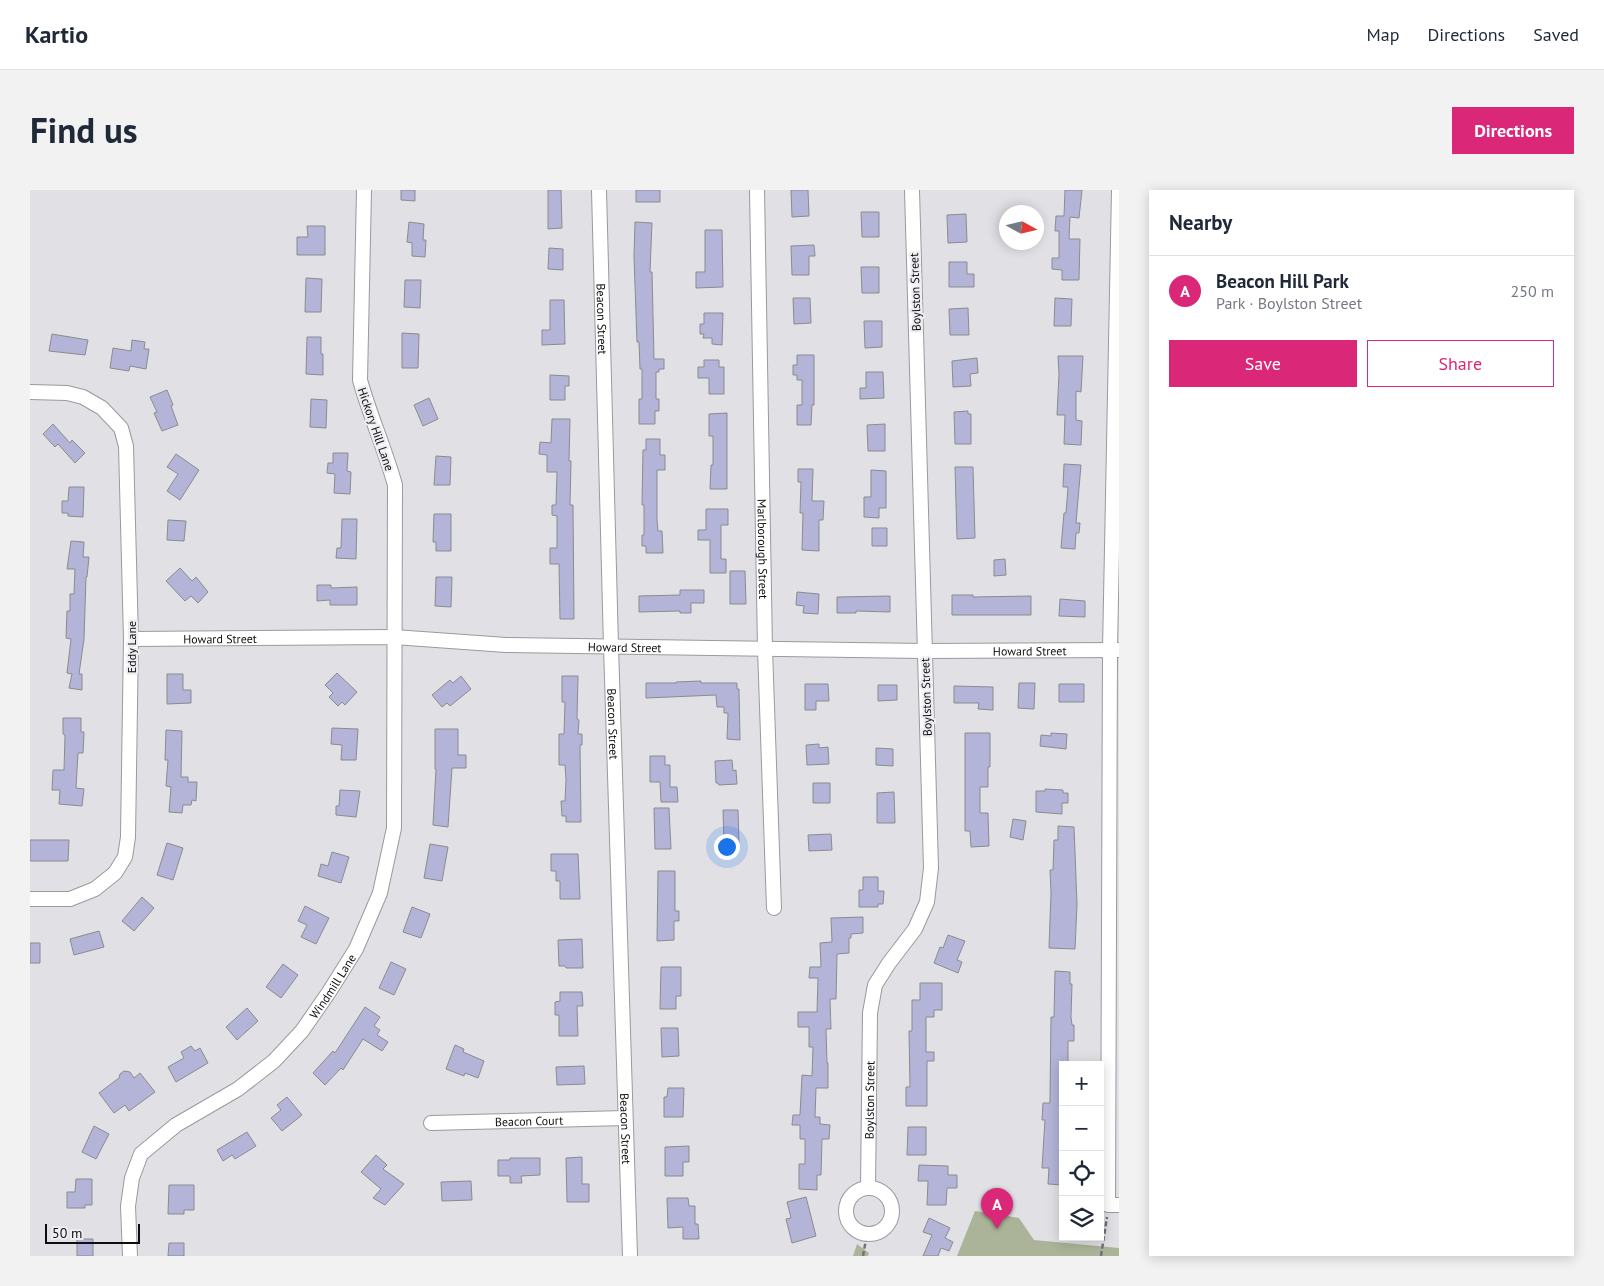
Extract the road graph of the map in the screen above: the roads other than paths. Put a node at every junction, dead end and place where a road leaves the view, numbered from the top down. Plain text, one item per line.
1 (364, 190) edge
2 (599, 190) edge
3 (757, 190) edge
4 (912, 190) edge
5 (1119, 190) edge
6 (30, 392) edge
7 (394, 637) junction
8 (131, 639) junction
9 (611, 646) junction
10 (765, 649) junction
11 (1115, 650) edge
12 (925, 651) junction
13 (30, 899) edge
14 (774, 908) dead end
15 (625, 1118) junction
16 (431, 1123) dead end
17 (868, 1188) junction
18 (1113, 1205) edge
19 (130, 1256) edge
20 (630, 1256) edge

1 - 7 street, Hickory Hill Lane
2 - 9 street, Beacon Street
3 - 10 street, Marlborough Street
4 - 12 street, Boylston Street
5 - 11 street
6 - 8 street, Eddy Lane
7 - 8 street, Howard Street
7 - 9 street, Howard Street
7 - 19 street, Windmill Lane
8 - 13 street, Eddy Lane
9 - 10 street, Howard Street
9 - 15 street, Beacon Street
10 - 12 street, Howard Street
10 - 14 street, Marlborough Street
11 - 12 street, Howard Street
11 - 18 street
12 - 17 street, Boylston Street
15 - 16 street, Beacon Court
15 - 20 street, Beacon Street
17 - 17 street

